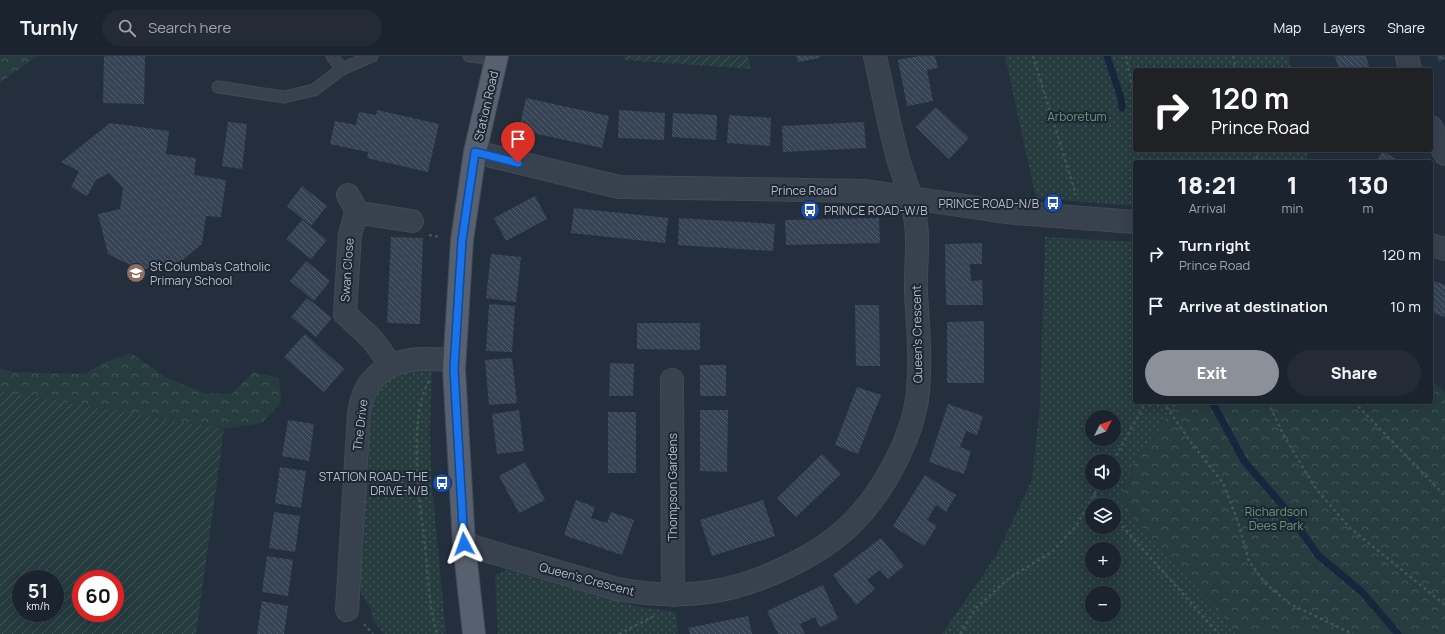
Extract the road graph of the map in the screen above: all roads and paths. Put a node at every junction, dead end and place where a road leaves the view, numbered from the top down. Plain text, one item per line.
1 (332, 56) edge
2 (372, 56) edge
3 (469, 56) edge
4 (875, 56) edge
5 (1033, 56) edge
6 (1126, 56) edge
7 (1233, 56) edge
8 (1406, 56) edge
9 (497, 58) edge
10 (1236, 68) edge
11 (1409, 68) edge
12 (342, 69) junction
13 (218, 87) dead end
14 (1133, 90) edge
15 (1433, 131) edge
16 (475, 152) junction
17 (1445, 154) edge
18 (348, 195) dead end
19 (910, 196) junction
20 (358, 214) junction
21 (1083, 217) junction
22 (412, 221) joint
23 (1133, 222) edge
24 (462, 240) junction
25 (1433, 246) edge
26 (1445, 249) edge
27 (448, 360) junction
28 (391, 365) junction
29 (672, 380) dead end
30 (1145, 404) edge
31 (1164, 404) edge
32 (1269, 404) edge
33 (1356, 404) edge
34 (1117, 454) edge
35 (1097, 490) edge
36 (1094, 495) junction
37 (1445, 496) edge
38 (1097, 498) edge
39 (1121, 526) edge
40 (464, 544) junction
41 (673, 595) junction
42 (1445, 605) edge
43 (347, 610) dead end
44 (437, 634) edge
45 (474, 634) edge
46 (960, 634) edge
47 (1219, 634) edge
48 (1353, 634) edge

1 - 12 lane
2 - 12 lane
3 - 9 lane
4 - 19 street, Queen's Crescent
5 - 21 path
6 - 14 path
7 - 10 path
8 - 11 street
9 - 16 main road, Station Road
12 - 13 lane
15 - 17 street
16 - 19 street, Prince Road
16 - 24 main road, Station Road
18 - 20 street
19 - 21 street, Prince Road
19 - 41 street, Queen's Crescent
20 - 22 street
20 - 28 street, Swan Close
21 - 23 street, Prince Road
22 - 24 path
24 - 27 main road, Station Road
25 - 26 street
27 - 28 street, The Drive
27 - 40 main road, Station Road
27 - 44 path
28 - 43 street, The Drive
29 - 41 street, Thompson Gardens
30 - 34 path
31 - 48 path
32 - 42 path
33 - 37 path
35 - 36 path
36 - 38 path
36 - 46 path
39 - 47 path
40 - 41 street, Queen's Crescent
40 - 45 main road, Station Road

